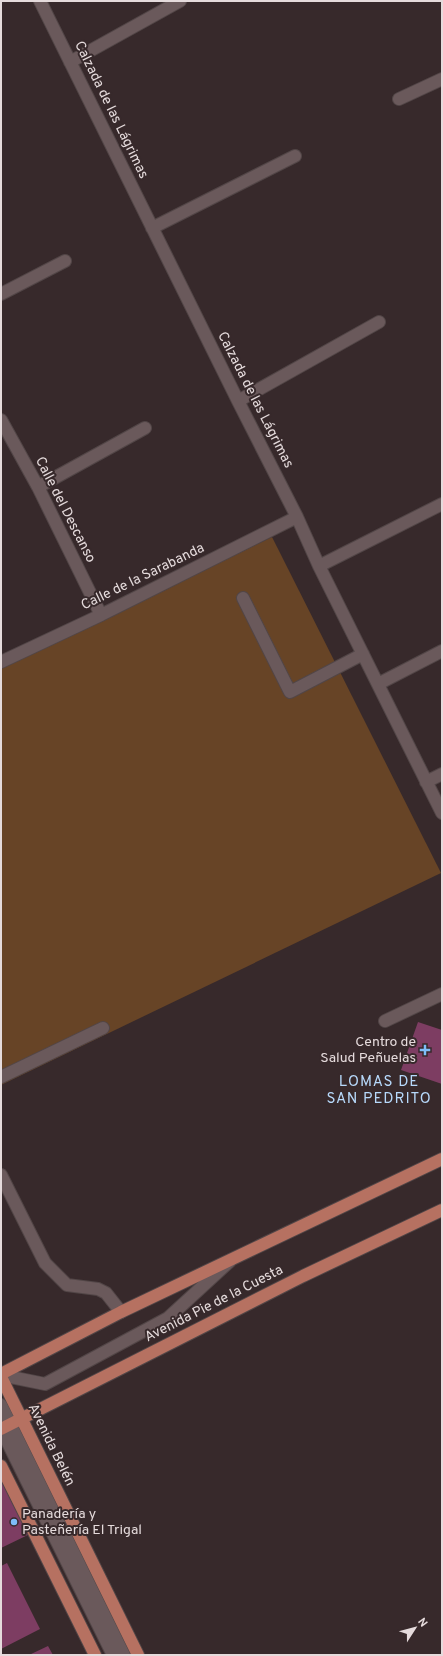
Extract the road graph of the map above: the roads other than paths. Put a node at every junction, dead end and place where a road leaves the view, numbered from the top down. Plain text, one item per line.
1 (40, 1) edge
2 (180, 1) edge
3 (70, 62) junction
4 (442, 79) edge
5 (399, 98) dead end
6 (295, 156) dead end
7 (152, 228) junction
8 (65, 261) dead end
9 (1, 294) edge
10 (379, 322) dead end
11 (238, 401) junction
12 (1, 420) edge
13 (145, 428) dead end
14 (38, 487) junction
15 (442, 504) edge
16 (297, 517) junction
17 (319, 566) junction
18 (243, 598) dead end
19 (101, 615) junction
20 (442, 651) edge
21 (363, 654) junction
22 (1, 661) edge
23 (378, 684) junction
24 (442, 774) edge
25 (426, 782) junction
26 (442, 814) edge
27 (442, 994) edge
28 (385, 1021) dead end
29 (103, 1028) dead end
30 (1, 1077) edge
31 (442, 1159) edge
32 (1, 1175) edge
33 (442, 1210) edge
34 (235, 1256) junction
35 (121, 1312) junction
36 (1, 1375) edge
37 (1, 1405) edge
38 (11, 1423) edge
39 (1, 1466) edge
40 (95, 1655) edge
41 (113, 1655) edge
42 (124, 1655) edge
43 (138, 1655) edge

1 - 3 street, Calzada de las Lágrimas
2 - 3 street
3 - 7 street, Calzada de las Lágrimas
4 - 5 street
6 - 7 street
7 - 11 street, Calzada de las Lágrimas
8 - 9 street
10 - 11 street
11 - 16 street, Calzada de las Lágrimas
12 - 14 street, Calle del Descanso
13 - 14 street
14 - 19 street, Calle del Descanso
15 - 17 street
16 - 17 street, Calzada de las Lágrimas
16 - 19 street, Calle de la Sarabanda
17 - 21 street, Calzada de las Lágrimas
18 - 21 street
19 - 22 street, Calle de la Sarabanda
20 - 23 street
21 - 23 street, Calzada de las Lágrimas
23 - 25 street, Calzada de las Lágrimas
24 - 25 street
25 - 26 street, Calzada de las Lágrimas
27 - 28 street
29 - 30 street
31 - 34 main road
32 - 35 street
33 - 38 main road, Avenida Pie de la Cuesta
34 - 35 main road
34 - 36 street
35 - 36 main road
36 - 38 main road, Avenida Belén
37 - 38 street
38 - 41 street
38 - 42 street
38 - 43 main road, Avenida Belén
39 - 40 main road

